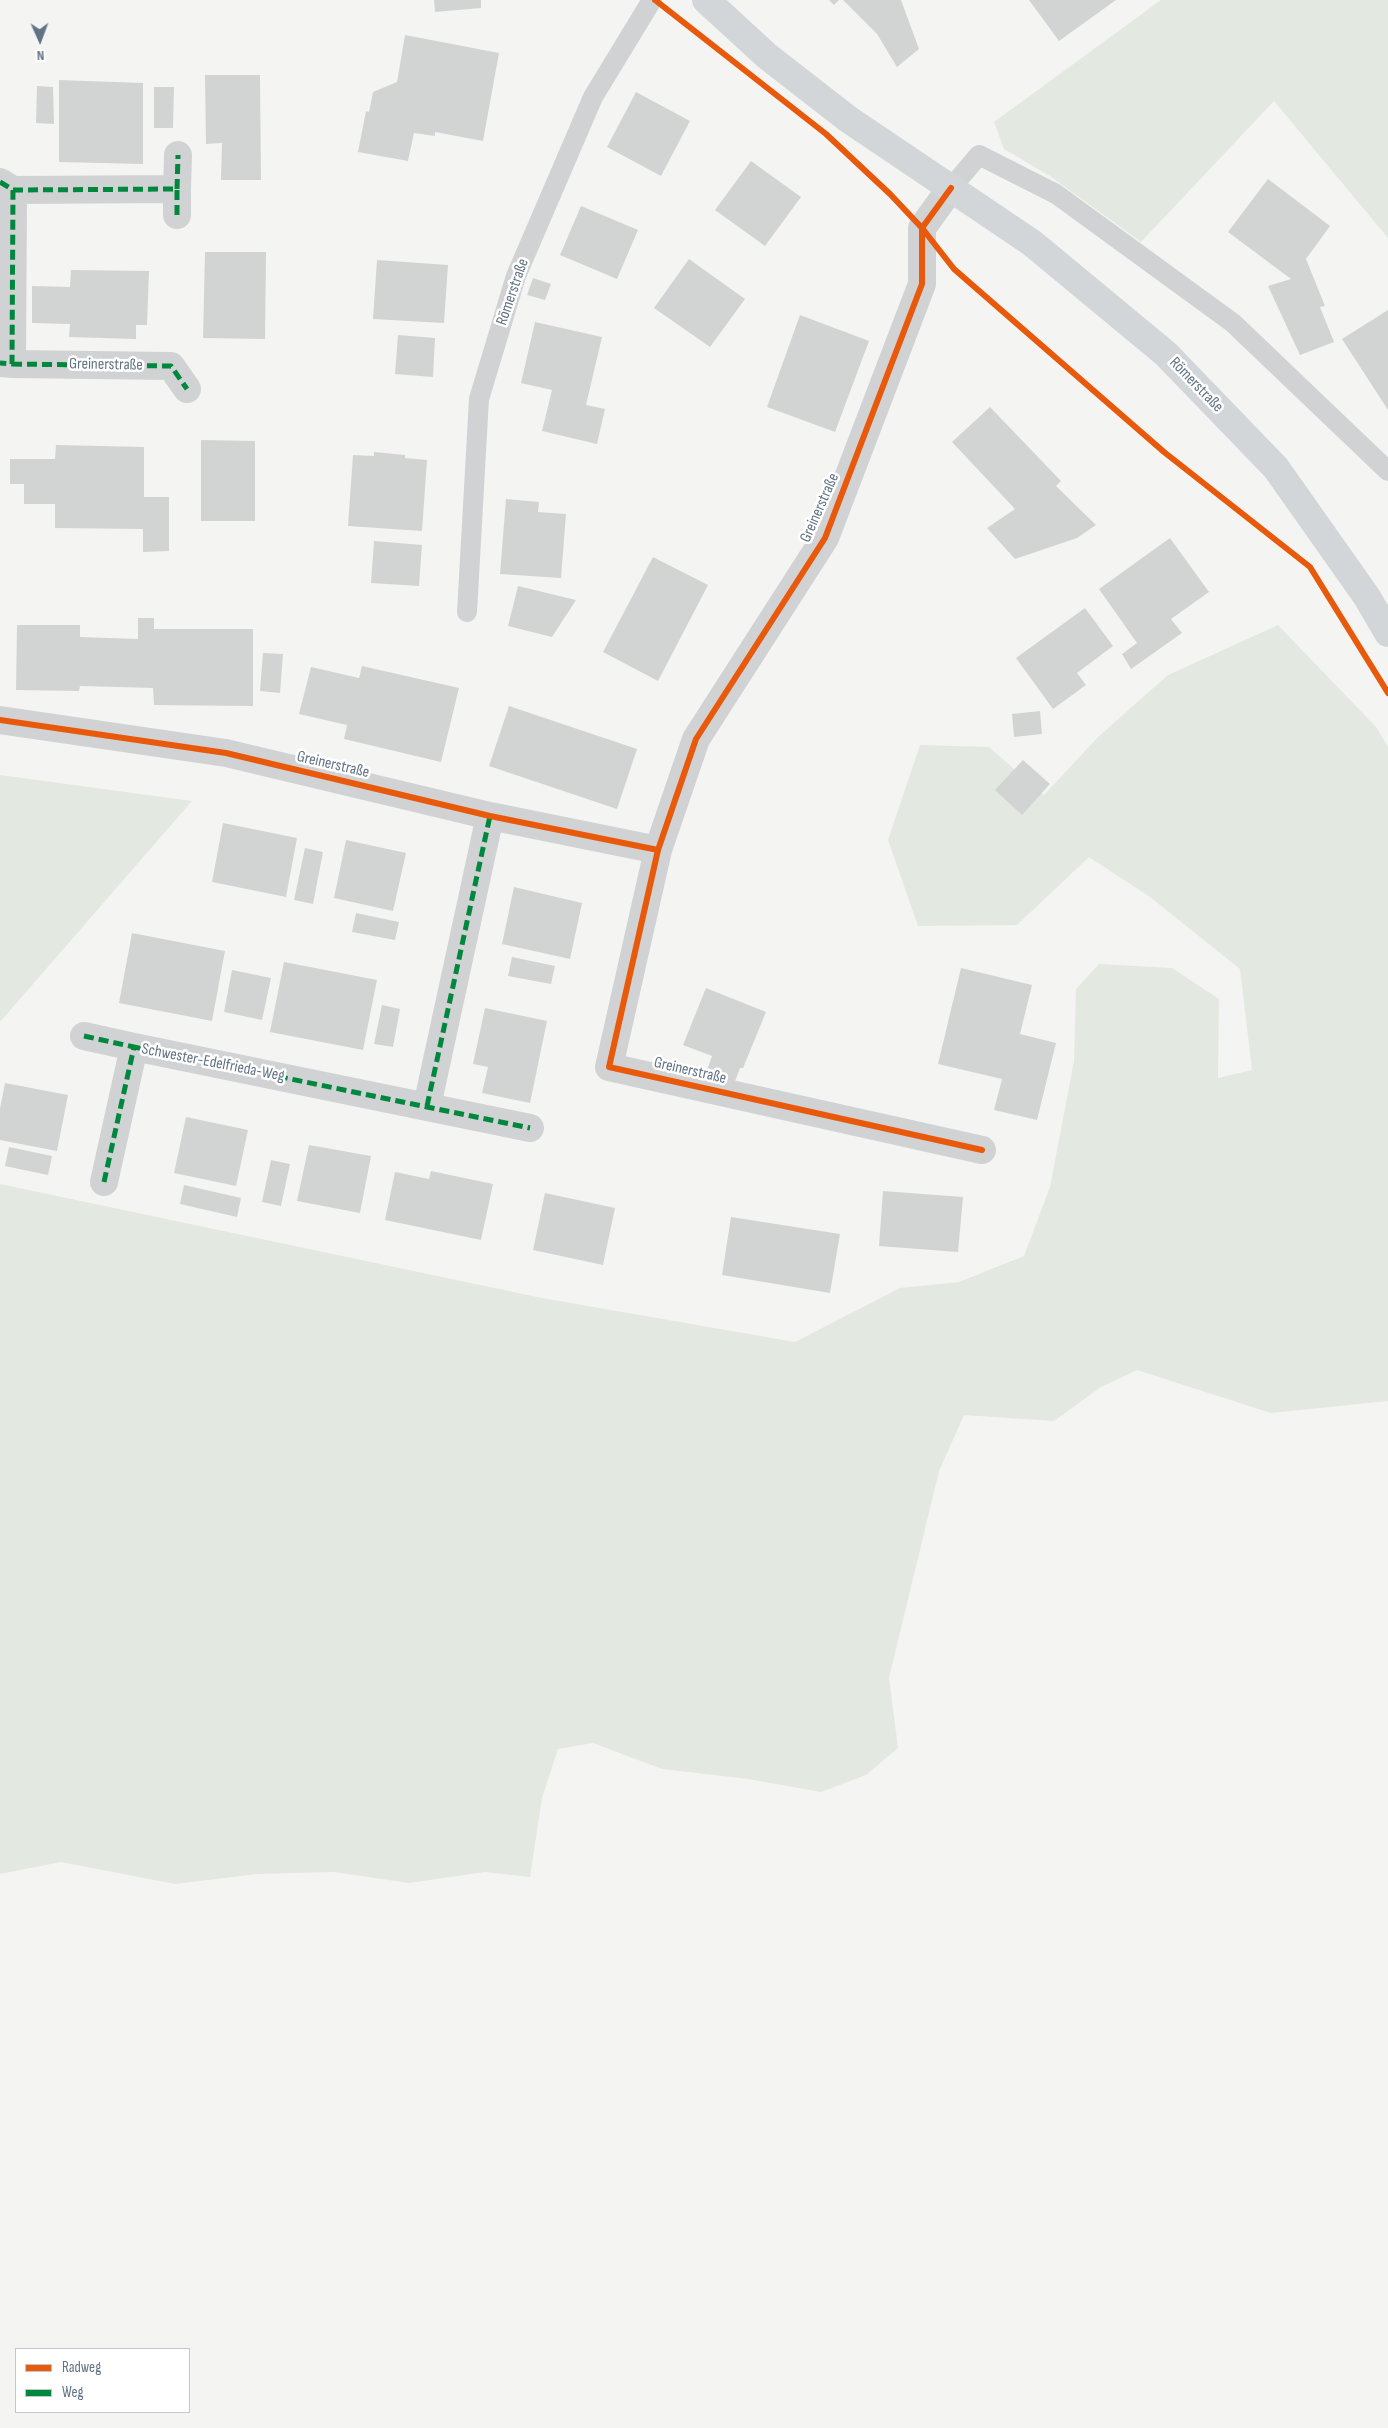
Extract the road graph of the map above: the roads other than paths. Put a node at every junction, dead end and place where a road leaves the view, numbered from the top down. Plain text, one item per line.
1 (652, 0) edge
2 (706, 0) edge
3 (178, 155) dead end
4 (7, 186) edge
5 (950, 188) junction
6 (6, 363) edge
7 (187, 389) dead end
8 (1388, 471) edge
9 (466, 612) dead end
10 (1388, 633) edge
11 (0, 720) edge
12 (490, 816) junction
13 (658, 850) junction
14 (84, 1036) dead end
15 (134, 1047) junction
16 (427, 1106) junction
17 (530, 1128) dead end
18 (982, 1150) dead end
19 (104, 1182) dead end

1 - 9 lane, Römerstraße
2 - 5 main road, Römerstraße
3 - 4 street, Greinerstraße
4 - 6 street, Greinerstraße
5 - 8 lane
5 - 10 main road, Römerstraße
5 - 13 street, Greinerstraße
6 - 7 street, Greinerstraße
11 - 12 street, Greinerstraße
12 - 13 street, Greinerstraße
12 - 16 street
13 - 18 street, Greinerstraße
14 - 15 street
15 - 16 street, Schwester-Edelfrieda-Weg
15 - 19 street, Schwester-Edelfrieda-Weg
16 - 17 street, Schwester-Edelfrieda-Weg

